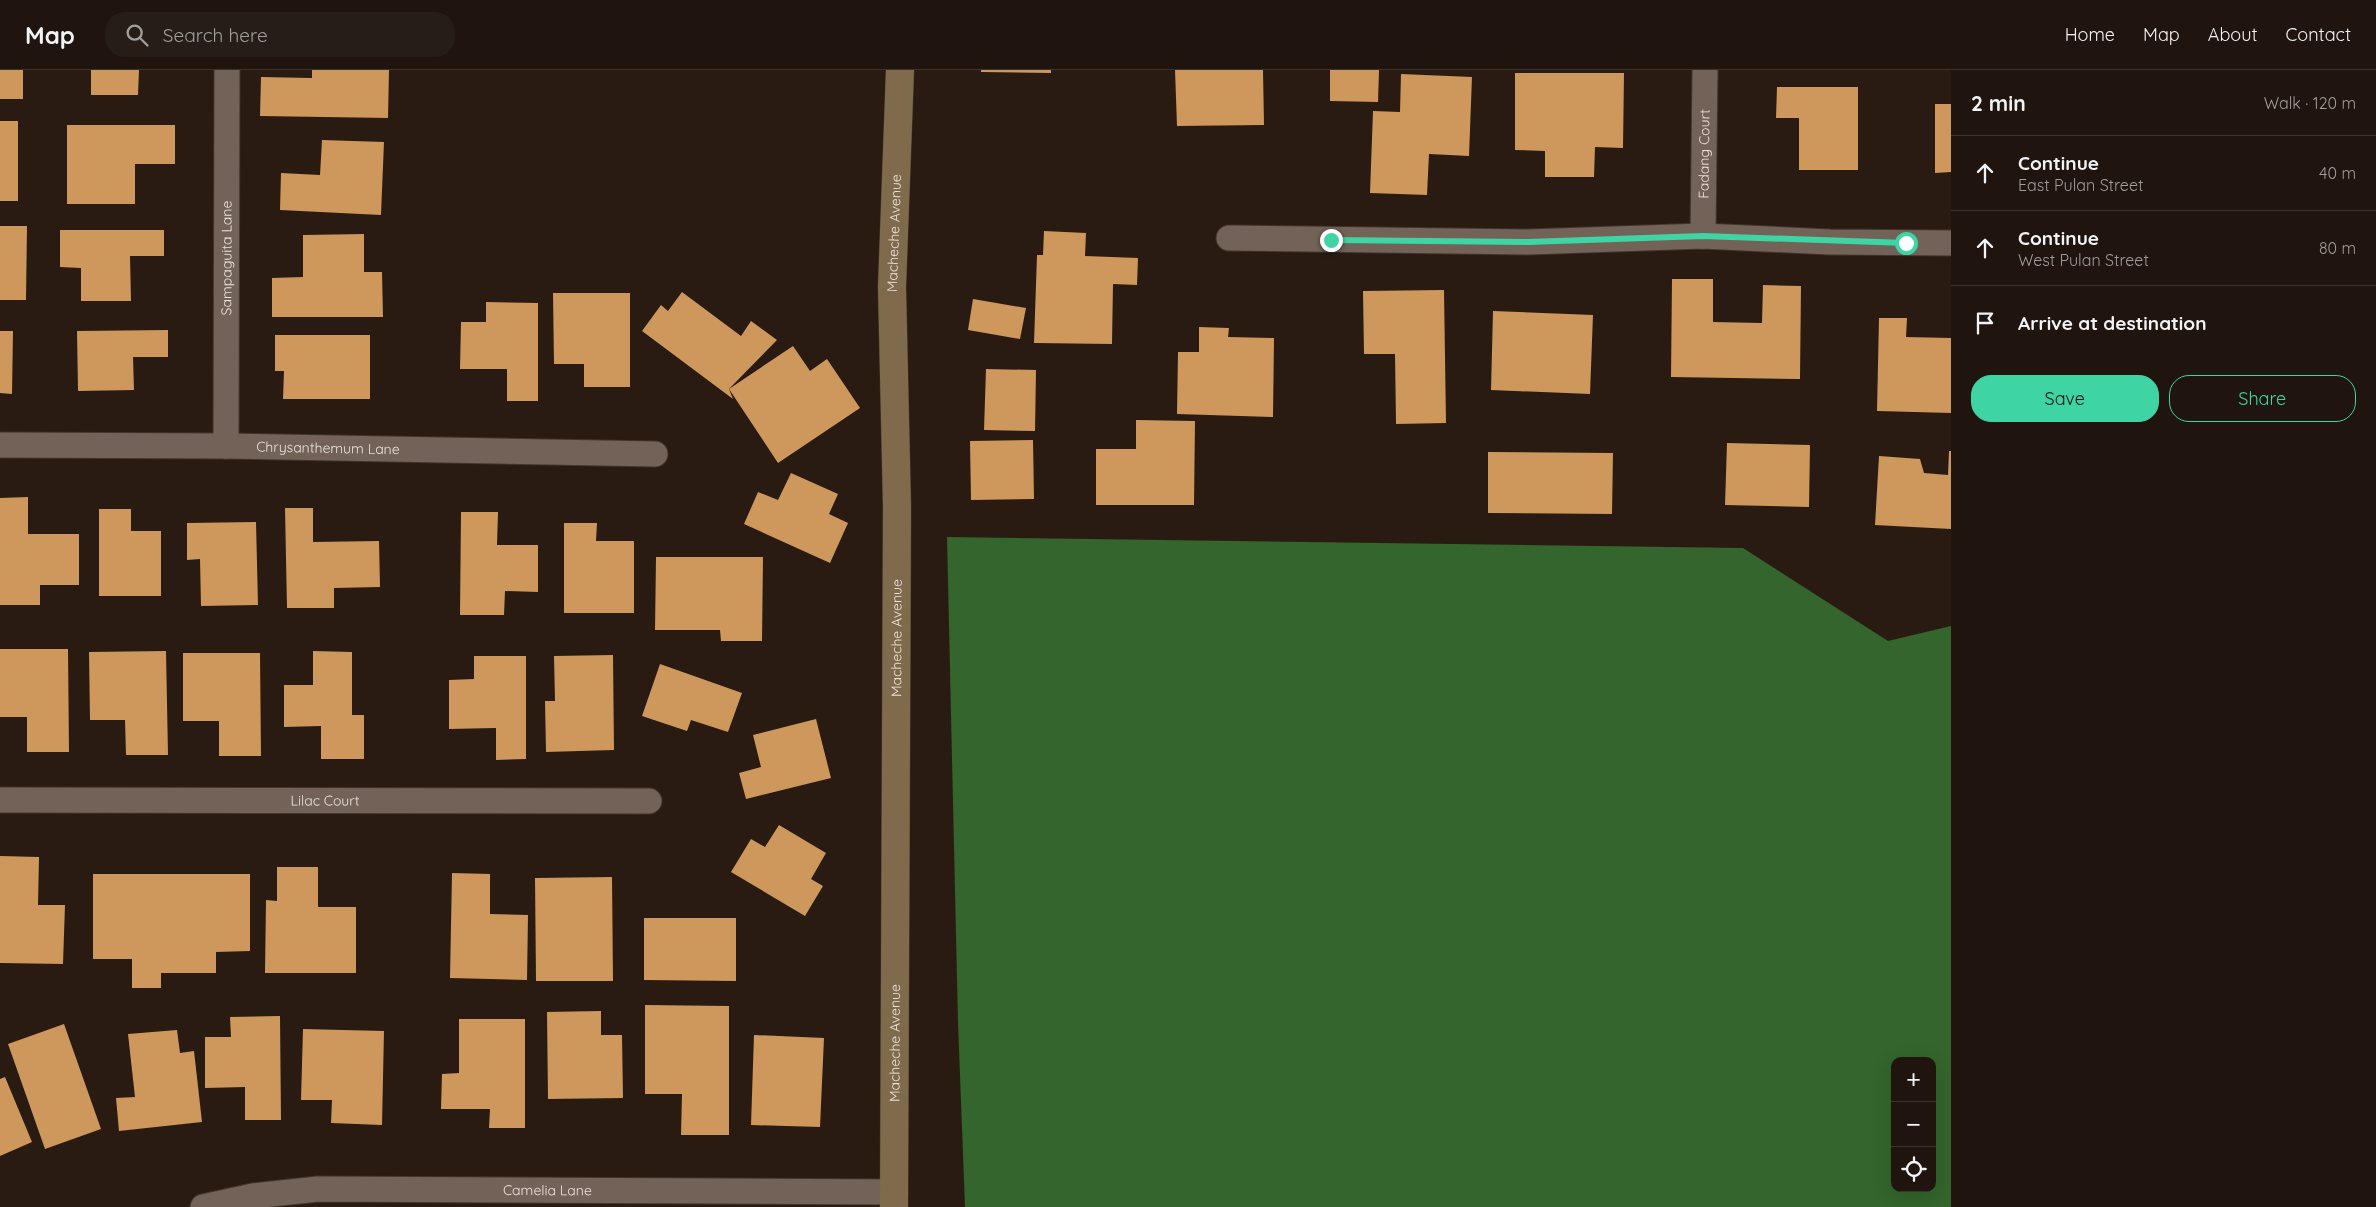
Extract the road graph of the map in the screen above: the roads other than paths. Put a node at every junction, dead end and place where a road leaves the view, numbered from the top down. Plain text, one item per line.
1 (227, 70) edge
2 (900, 70) edge
3 (1705, 70) edge
4 (1703, 236) junction
5 (1229, 238) dead end
6 (1951, 243) edge
7 (0, 444) edge
8 (226, 446) junction
9 (655, 454) dead end
10 (0, 800) edge
11 (649, 801) dead end
12 (667, 1199) edge
13 (895, 1200) edge
14 (203, 1207) edge

1 - 8 street, Sampaguita Lane
2 - 13 main road, Macheche Avenue
3 - 4 street, Fadang Court
4 - 5 street
4 - 6 street
7 - 8 street, Chrysanthemum Lane
8 - 9 street, Chrysanthemum Lane
10 - 11 street, Lilac Court
12 - 13 street, Camelia Lane
12 - 14 street, Camelia Lane

